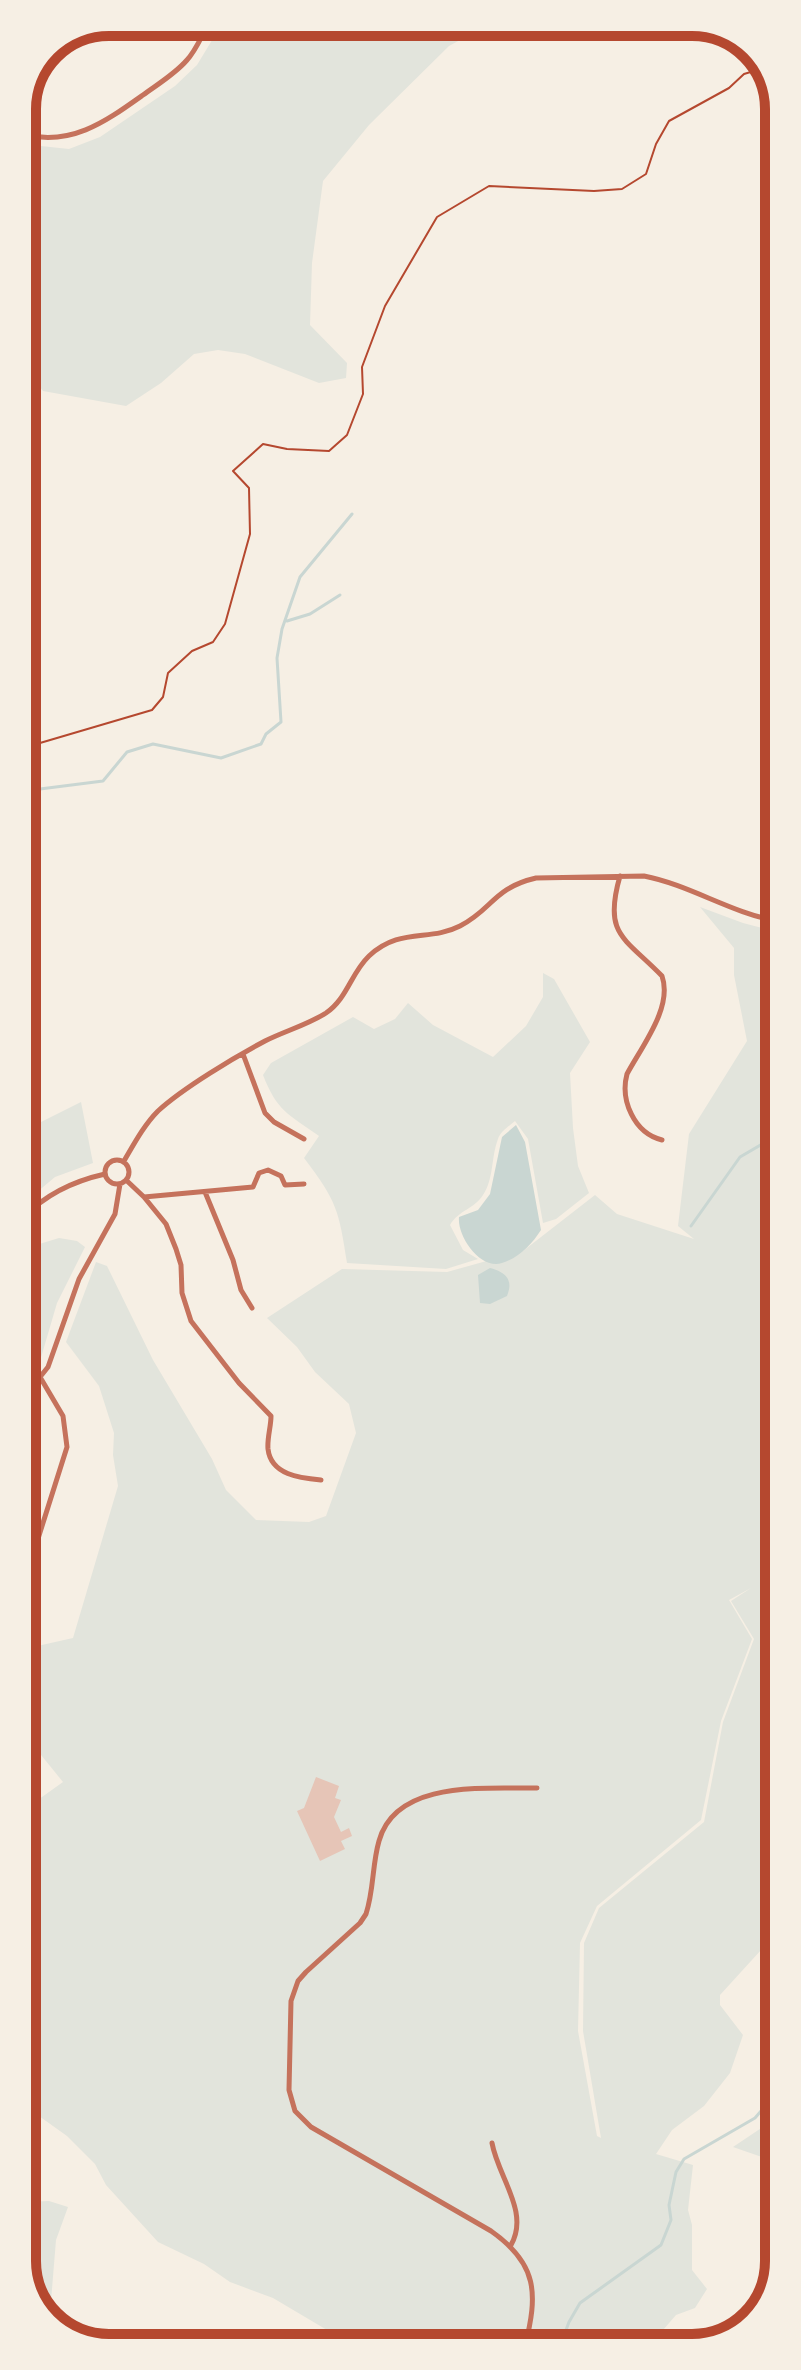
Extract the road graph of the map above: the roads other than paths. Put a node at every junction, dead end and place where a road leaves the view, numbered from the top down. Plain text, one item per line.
1 (202, 36) edge
2 (36, 138) edge
3 (620, 876) junction
4 (765, 918) edge
5 (243, 1054) junction
6 (304, 1139) dead end
7 (662, 1140) dead end
8 (124, 1161) junction
9 (105, 1174) junction
10 (123, 1182) junction
11 (304, 1184) dead end
12 (205, 1192) junction
13 (144, 1197) junction
14 (36, 1205) edge
15 (252, 1308) dead end
16 (40, 1377) junction
17 (36, 1379) edge
18 (321, 1480) dead end
19 (36, 1545) edge
20 (537, 1788) dead end
21 (492, 2143) dead end
22 (511, 2245) junction
23 (528, 2334) edge

1 - 2 street
3 - 4 street
3 - 5 street
3 - 7 street
5 - 6 street
5 - 8 street
8 - 9 street
8 - 10 street
9 - 10 street
9 - 14 street
10 - 13 street
10 - 16 street
11 - 12 street
12 - 13 street
12 - 15 street
13 - 18 street
16 - 17 street
16 - 19 street
20 - 22 street
21 - 22 street
22 - 23 street

